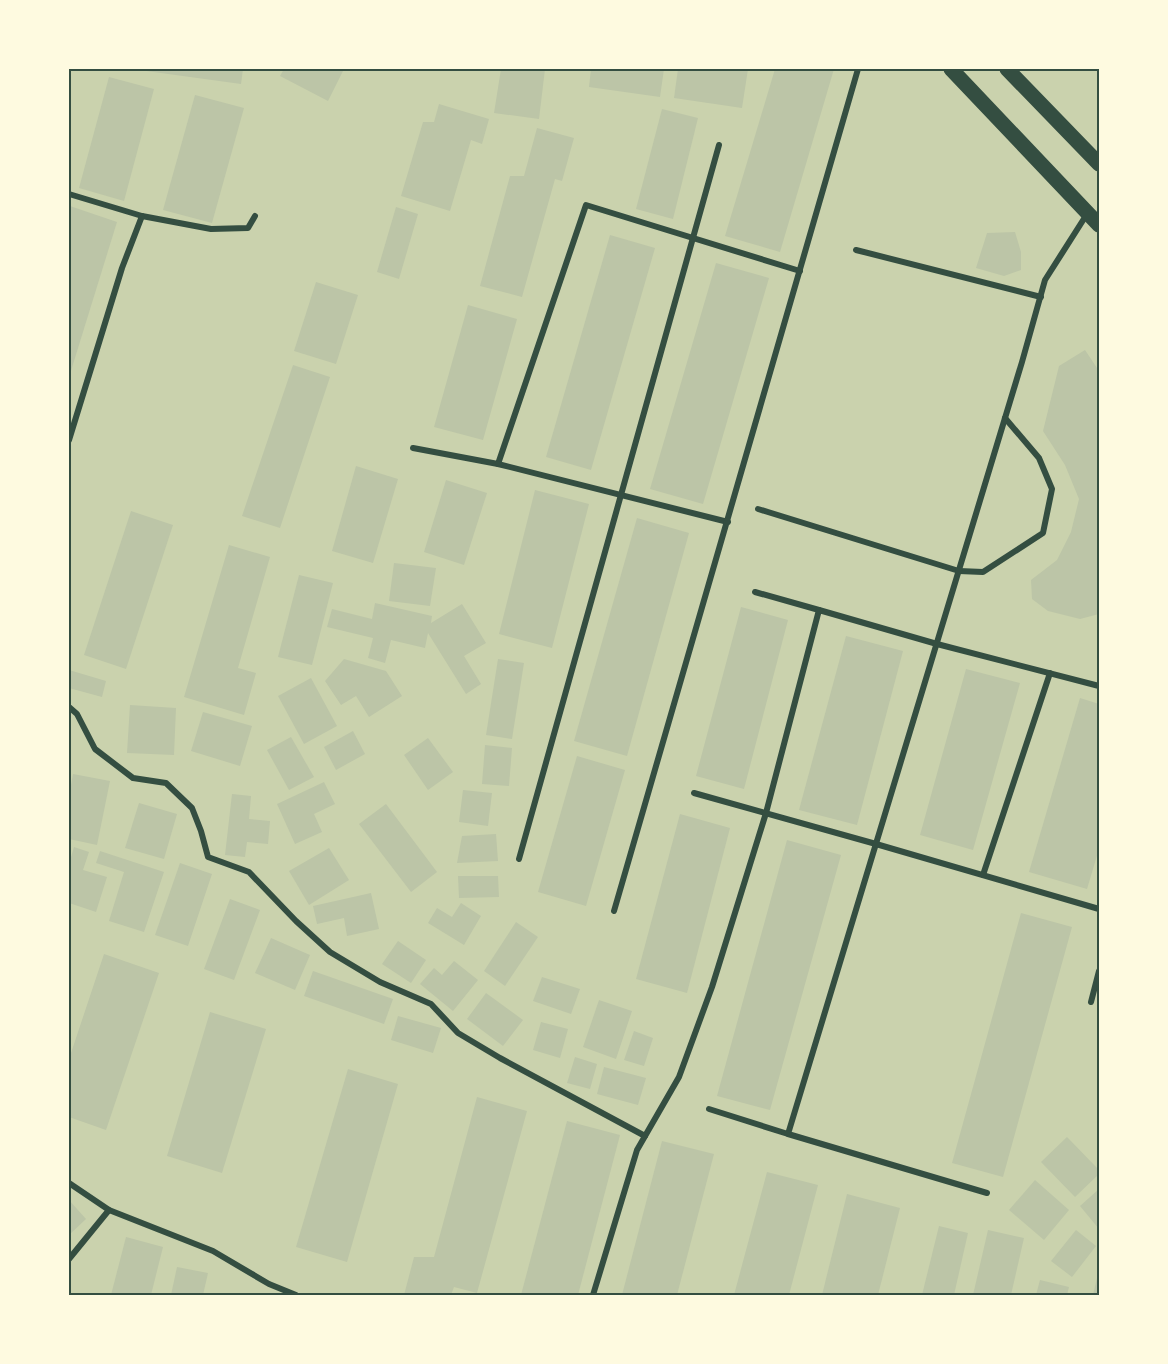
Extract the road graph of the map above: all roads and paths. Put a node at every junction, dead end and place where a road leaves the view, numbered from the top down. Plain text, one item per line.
1 (858, 69) edge
2 (951, 69) edge
3 (1007, 69) edge
4 (719, 145) dead end
5 (1099, 164) edge
6 (69, 194) edge
7 (1088, 214) junction
8 (142, 216) junction
9 (255, 216) dead end
10 (1099, 225) edge
11 (693, 238) junction
12 (856, 250) dead end
13 (800, 271) junction
14 (1041, 297) junction
15 (1005, 418) junction
16 (69, 440) edge
17 (413, 448) dead end
18 (498, 464) junction
19 (621, 495) junction
20 (758, 509) dead end
21 (728, 522) junction
22 (959, 571) junction
23 (755, 592) dead end
24 (819, 610) junction
25 (937, 644) junction
26 (1050, 673) junction
27 (1099, 686) edge
28 (69, 707) edge
29 (694, 793) dead end
30 (766, 813) junction
31 (876, 844) junction
32 (519, 859) dead end
33 (983, 875) junction
34 (1099, 909) edge
35 (614, 911) dead end
36 (1099, 971) edge
37 (1091, 1002) dead end
38 (709, 1109) dead end
39 (788, 1134) junction
40 (645, 1136) junction
41 (69, 1183) edge
42 (987, 1193) dead end
43 (109, 1210) junction
44 (69, 1259) edge
45 (296, 1295) edge
46 (593, 1295) edge

1 - 13 street
2 - 7 main road
3 - 5 main road
4 - 11 street
6 - 8 street
7 - 10 main road
7 - 14 street
8 - 9 street
8 - 16 street
11 - 13 street
11 - 18 street
11 - 19 street
12 - 14 street
13 - 21 street
14 - 15 street
15 - 22 street
15 - 22 street
17 - 18 street
18 - 19 street
19 - 21 street
19 - 32 street
20 - 22 street
21 - 35 street
22 - 25 street
23 - 24 street
24 - 25 street
24 - 30 street
25 - 26 street
25 - 31 street
26 - 27 street
26 - 33 street
28 - 40 street
29 - 30 street
30 - 31 street
30 - 40 street
31 - 33 street
31 - 39 street
33 - 34 street
36 - 37 street
38 - 39 street
39 - 42 street
40 - 46 street
41 - 43 street
43 - 44 street
43 - 45 street

